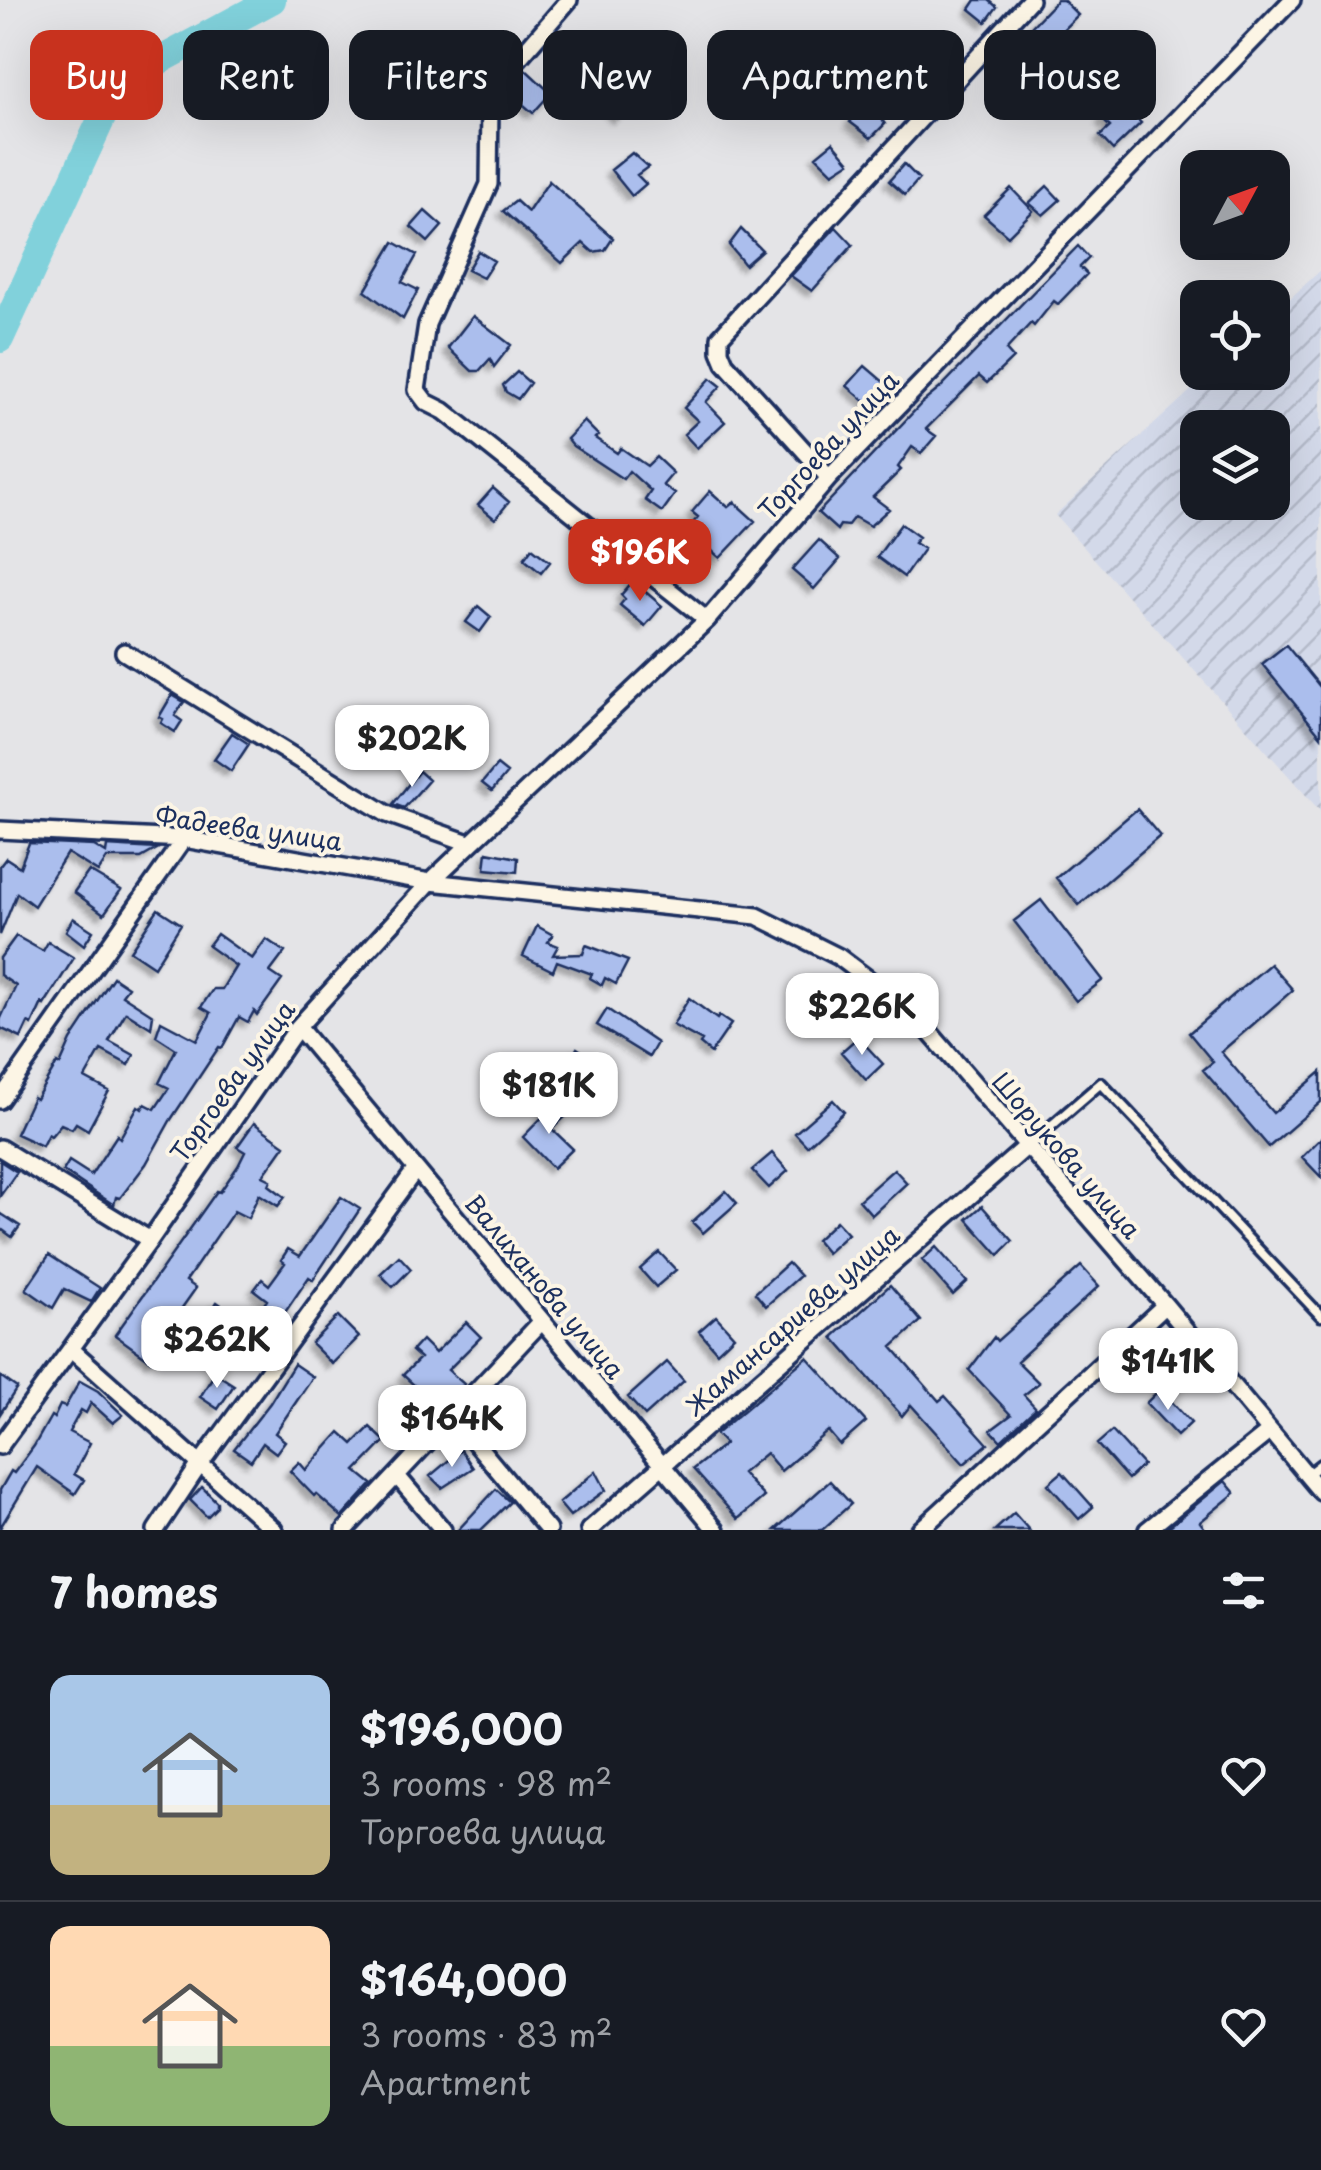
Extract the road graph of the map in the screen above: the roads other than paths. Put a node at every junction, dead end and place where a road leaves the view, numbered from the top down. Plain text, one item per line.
1 (569, 0) edge
2 (1030, 0) edge
3 (1266, 0) edge
4 (1292, 0) edge
5 (1276, 16) junction
6 (829, 478) junction
7 (707, 620) junction
8 (124, 652) dead end
9 (0, 830) edge
10 (184, 840) junction
11 (470, 843) junction
12 (430, 882) junction
13 (298, 1028) junction
14 (0, 1100) edge
15 (1026, 1147) junction
16 (0, 1148) edge
17 (416, 1170) junction
18 (150, 1240) junction
19 (1165, 1305) junction
20 (1321, 1316) edge
21 (542, 1321) junction
22 (71, 1349) junction
23 (453, 1416) junction
24 (1270, 1431) junction
25 (0, 1446) edge
26 (200, 1464) junction
27 (1321, 1464) edge
28 (662, 1466) junction
29 (1307, 1475) junction
30 (397, 1476) junction
31 (1321, 1492) edge
32 (156, 1530) edge
33 (274, 1530) edge
34 (346, 1530) edge
35 (443, 1530) edge
36 (548, 1530) edge
37 (590, 1530) edge
38 (716, 1530) edge
39 (920, 1530) edge
40 (1147, 1530) edge

1 - 7 street
2 - 6 street
3 - 5 street
4 - 5 street, Торгоева улица
5 - 6 street, Торгоева улица
6 - 7 street, Торгоева улица
7 - 11 street, Торгоева улица
8 - 11 street
9 - 10 street, Фадеева улица
10 - 12 street, Фадеева улица
10 - 14 street
11 - 12 street, Торгоева улица
12 - 13 street, Торгоева улица
12 - 15 street, Шорукова улица
13 - 17 street, Валиханова улица
13 - 18 street, Торгоева улица
15 - 19 street, Шорукова улица
15 - 20 lane
15 - 28 street, Жамансариева улица
16 - 18 street
17 - 21 street, Валиханова улица
17 - 26 street
18 - 22 street, Торгоева улица
19 - 24 street, Шорукова улица
19 - 39 street
21 - 23 street
21 - 28 street, Валиханова улица
22 - 25 street, Торгоева улица
22 - 26 street
23 - 30 street
23 - 36 street
24 - 29 street, Шорукова улица
24 - 40 street
26 - 32 street
26 - 33 street
27 - 29 lane
28 - 37 street, Жамансариева улица
28 - 38 street, Валиханова улица
29 - 31 street, Шорукова улица
30 - 34 street
30 - 35 street

